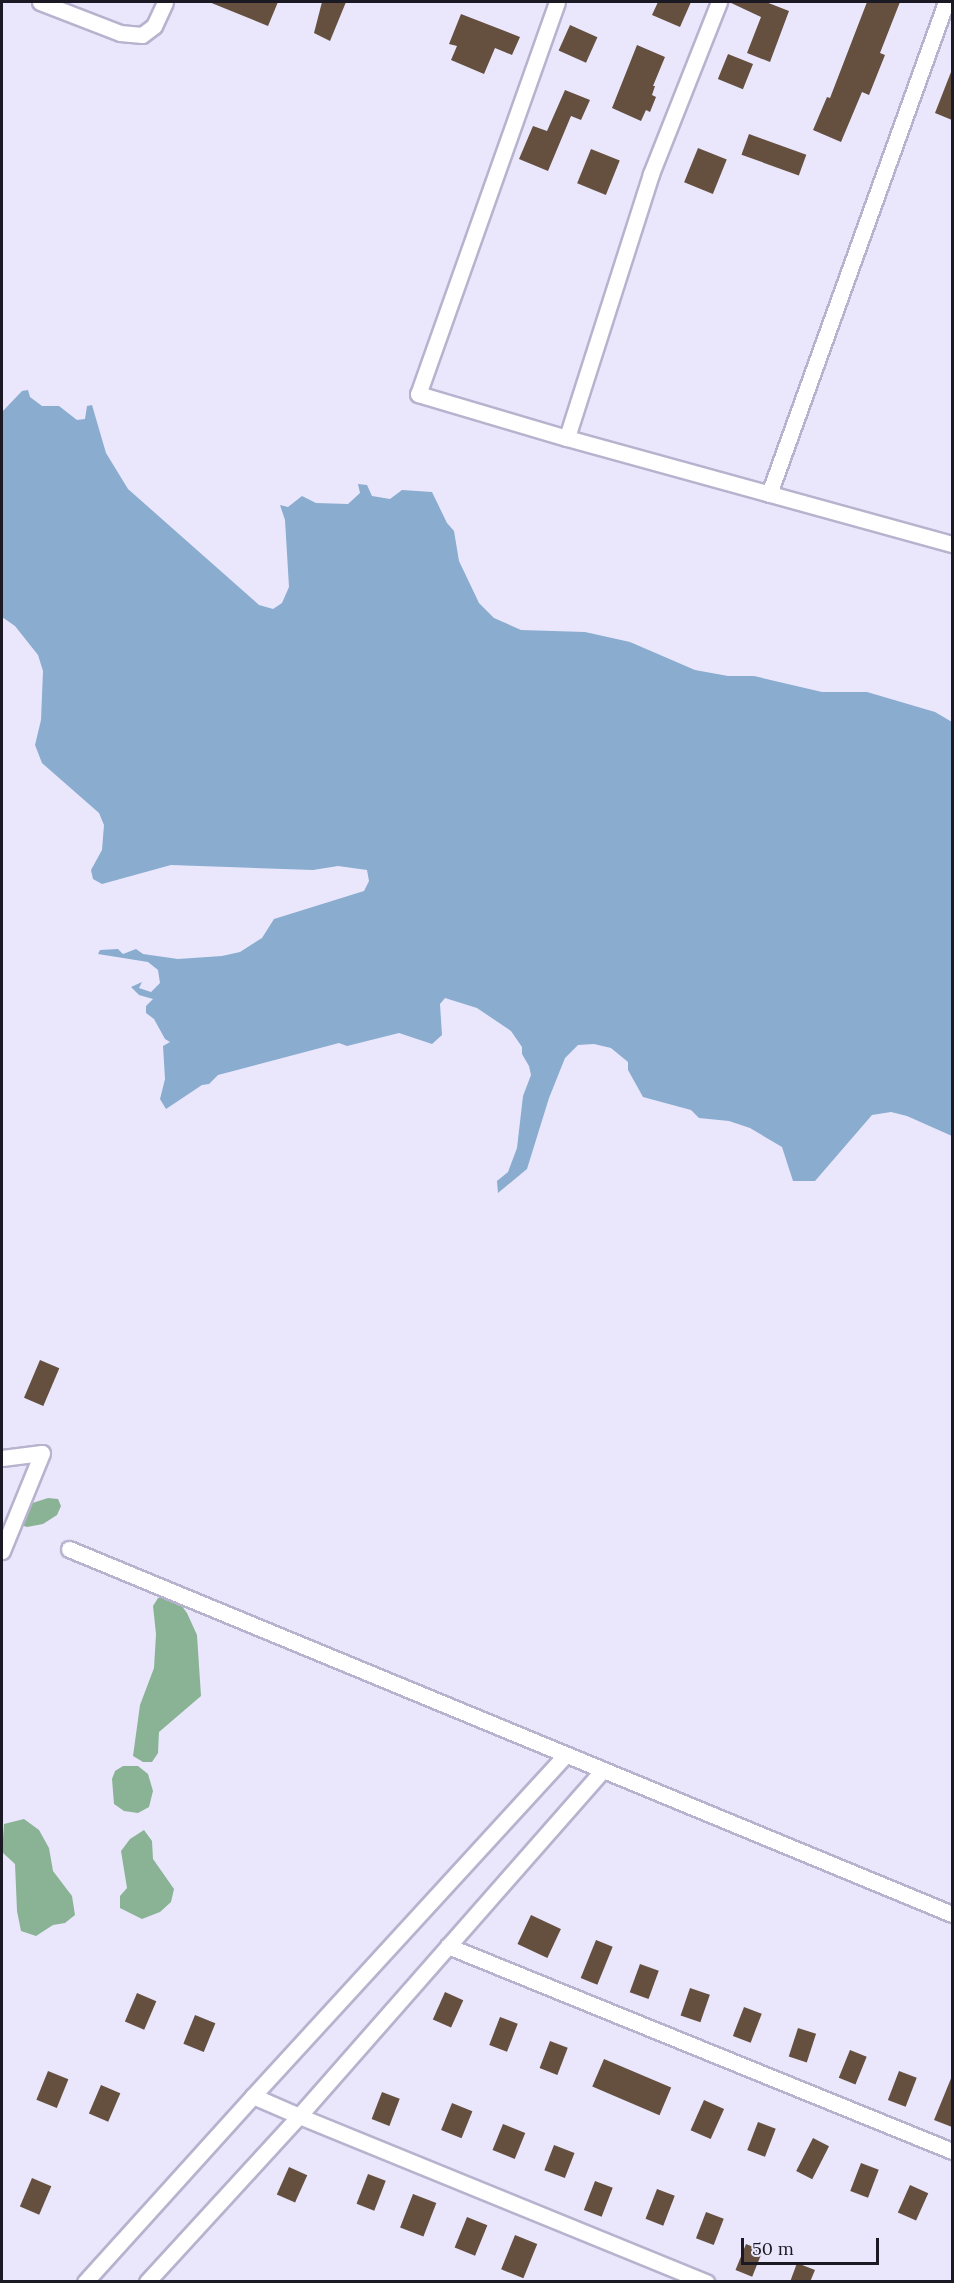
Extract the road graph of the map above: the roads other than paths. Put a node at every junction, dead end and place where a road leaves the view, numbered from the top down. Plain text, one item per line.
1 (40, 2) edge
2 (165, 2) edge
3 (557, 2) edge
4 (719, 2) edge
5 (946, 2) edge
6 (567, 438) junction
7 (769, 494) junction
8 (952, 544) edge
9 (2, 1458) edge
10 (69, 1549) dead end
11 (2, 1551) edge
12 (566, 1756) junction
13 (602, 1771) junction
14 (952, 1914) edge
15 (448, 1946) junction
16 (253, 2097) junction
17 (299, 2116) junction
18 (952, 2151) edge
19 (85, 2282) edge
20 (147, 2282) edge
21 (706, 2282) edge

1 - 2 street
3 - 6 street
4 - 6 street
5 - 7 street
6 - 7 street
7 - 8 street
9 - 11 street
10 - 12 street
12 - 13 street
12 - 16 street
13 - 14 street
13 - 15 street
15 - 17 street
15 - 18 street
16 - 17 street
16 - 19 street
17 - 20 street
17 - 21 street

